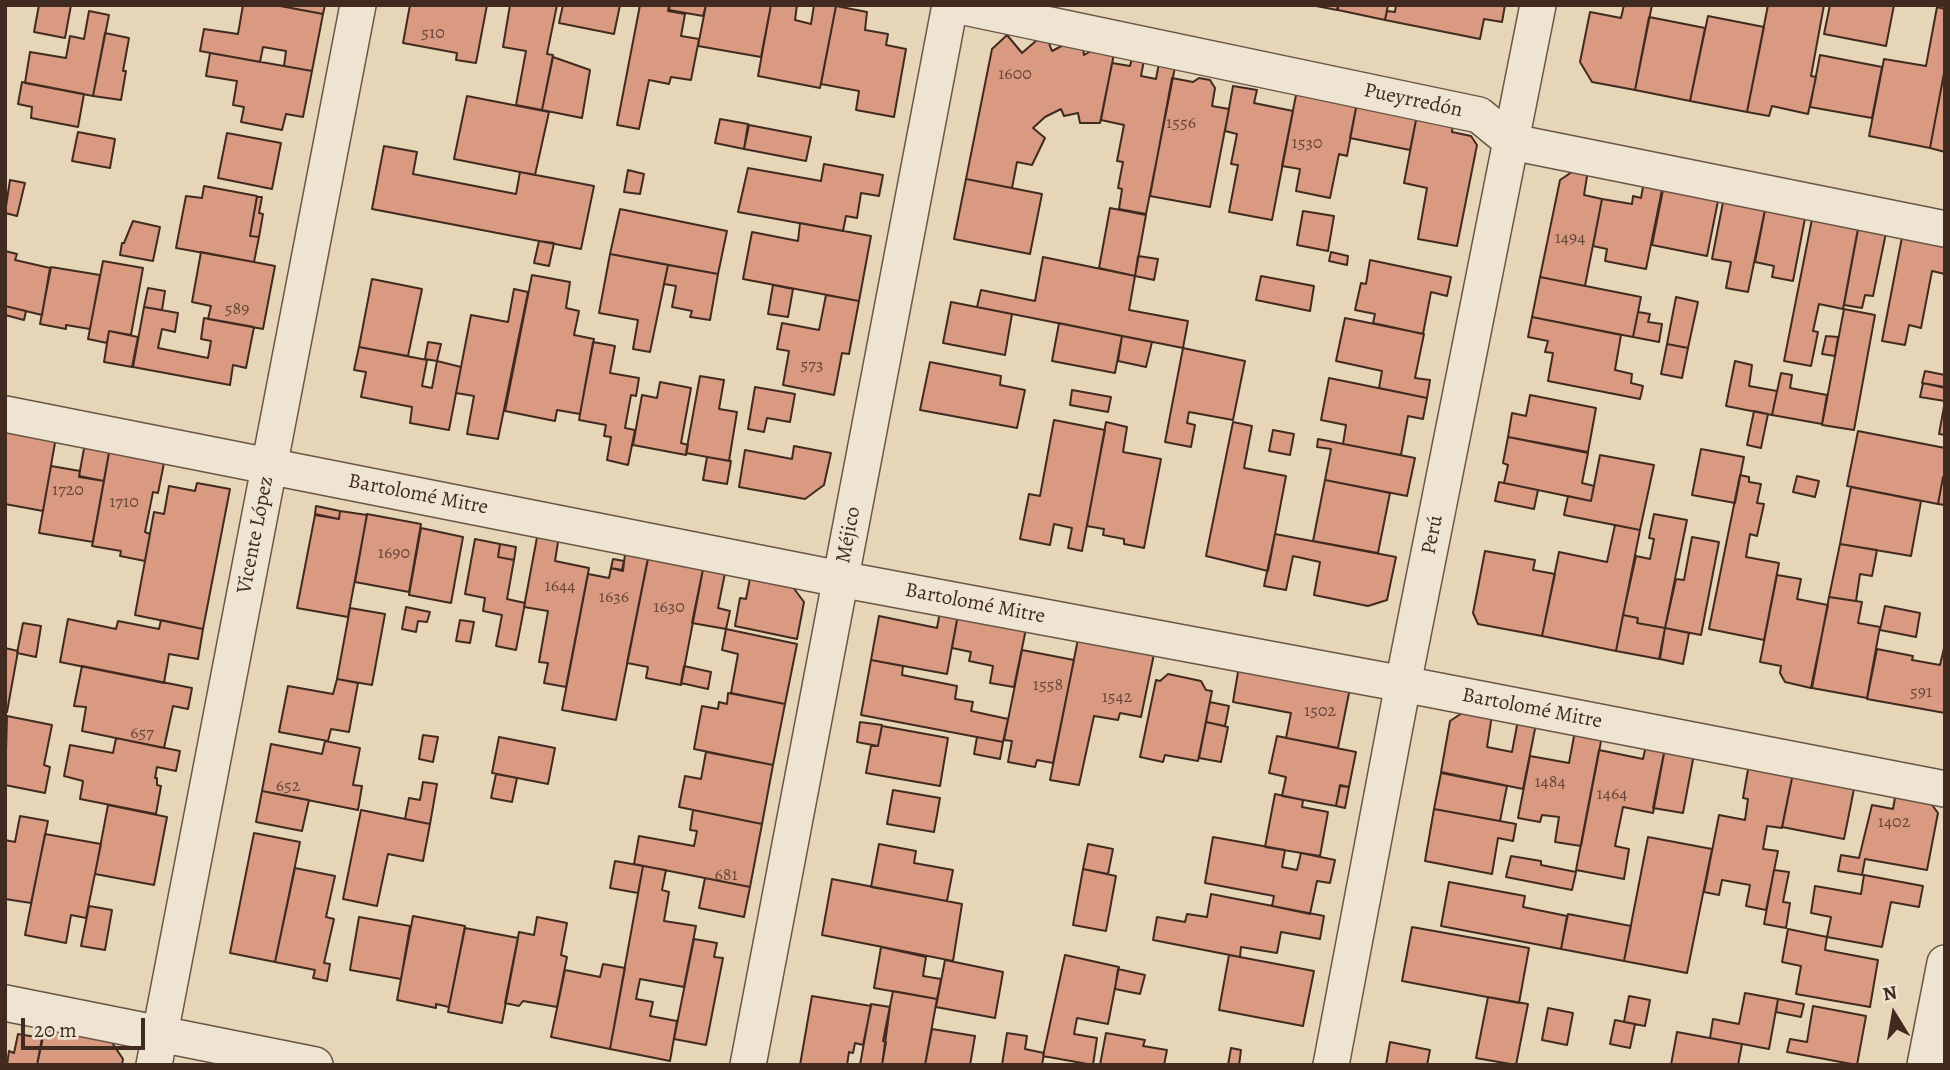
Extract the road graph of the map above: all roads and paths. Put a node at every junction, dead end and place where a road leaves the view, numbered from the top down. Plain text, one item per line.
1 (358, 5) edge
2 (953, 5) edge
3 (1538, 5) edge
4 (1512, 142) junction
5 (1945, 229) edge
6 (5, 414) edge
7 (269, 466) junction
8 (840, 579) junction
9 (1404, 684) junction
10 (1945, 789) edge
11 (1945, 963) edge
12 (5, 1003) edge
13 (157, 1049) edge
14 (315, 1065) edge
15 (748, 1065) edge
16 (1331, 1065) edge
17 (1925, 1065) edge

1 - 7 street, Vicente López
2 - 4 street, Pueyrredón
2 - 8 street, Méjico
3 - 4 street, Perú
4 - 5 street, Pueyrredón
4 - 9 street, Perú
6 - 7 street, Bartolomé Mitre
7 - 8 street, Bartolomé Mitre
7 - 13 street, Vicente López
8 - 9 street, Bartolomé Mitre
8 - 15 street, Méjico
9 - 10 street, Bartolomé Mitre
9 - 16 street, Perú
11 - 17 street
12 - 13 street
13 - 14 street

